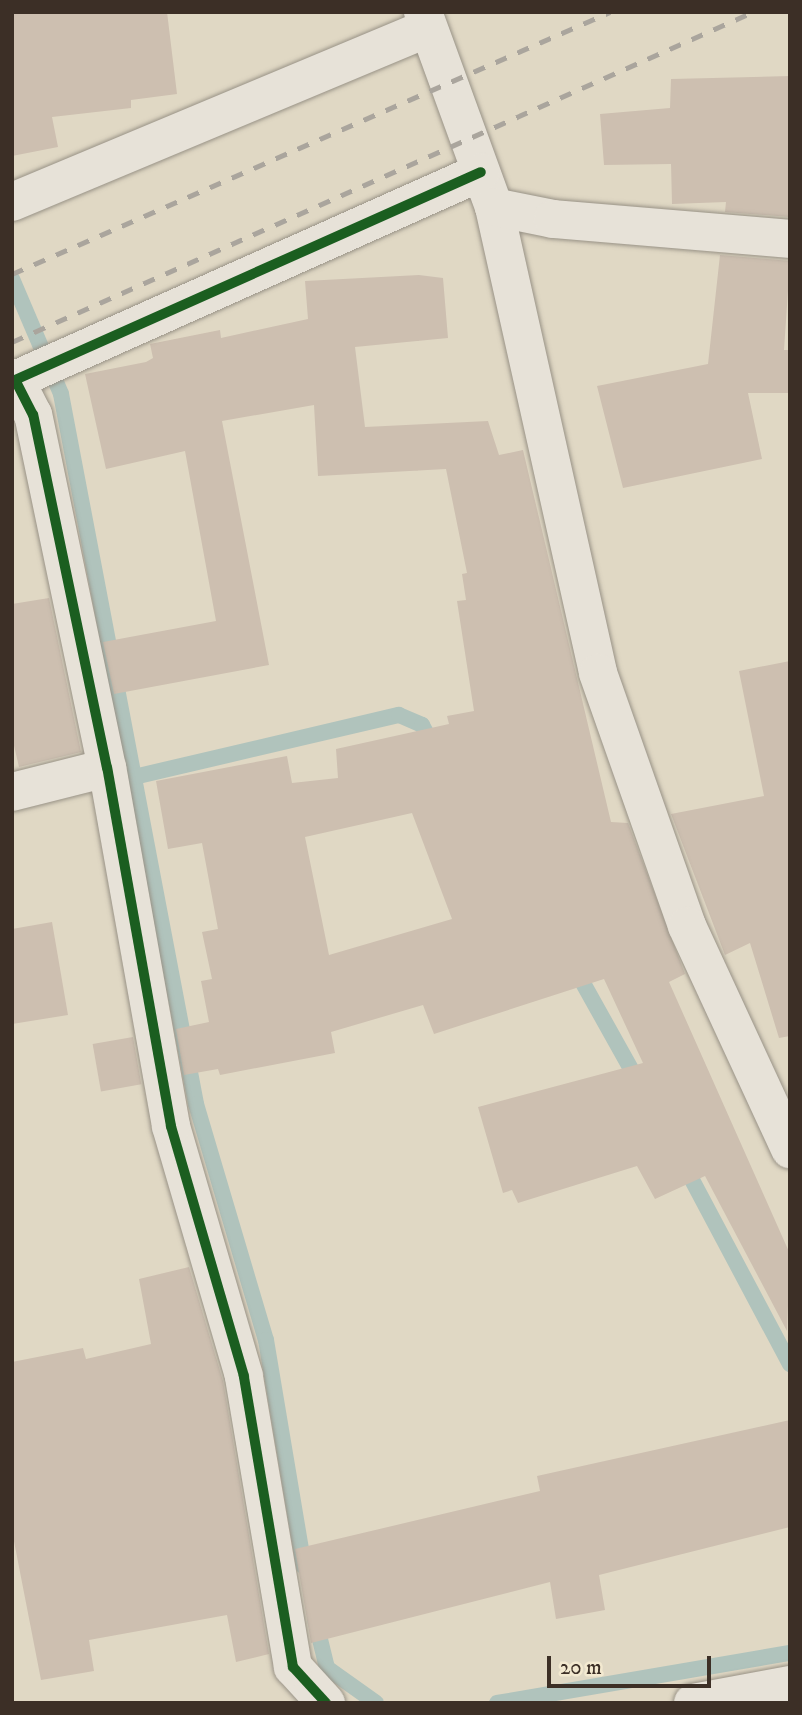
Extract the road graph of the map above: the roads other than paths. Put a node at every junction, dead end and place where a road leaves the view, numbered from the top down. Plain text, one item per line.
1 (426, 20) edge
2 (488, 190) junction
3 (12, 202) edge
4 (790, 239) edge
5 (107, 768) junction
6 (12, 792) edge
7 (790, 1149) edge
8 (790, 1685) edge
9 (327, 1703) edge
10 (693, 1703) edge

1 - 2 street
1 - 3 street
2 - 4 street
2 - 5 street
2 - 7 street
5 - 6 street
5 - 9 street
8 - 10 street

